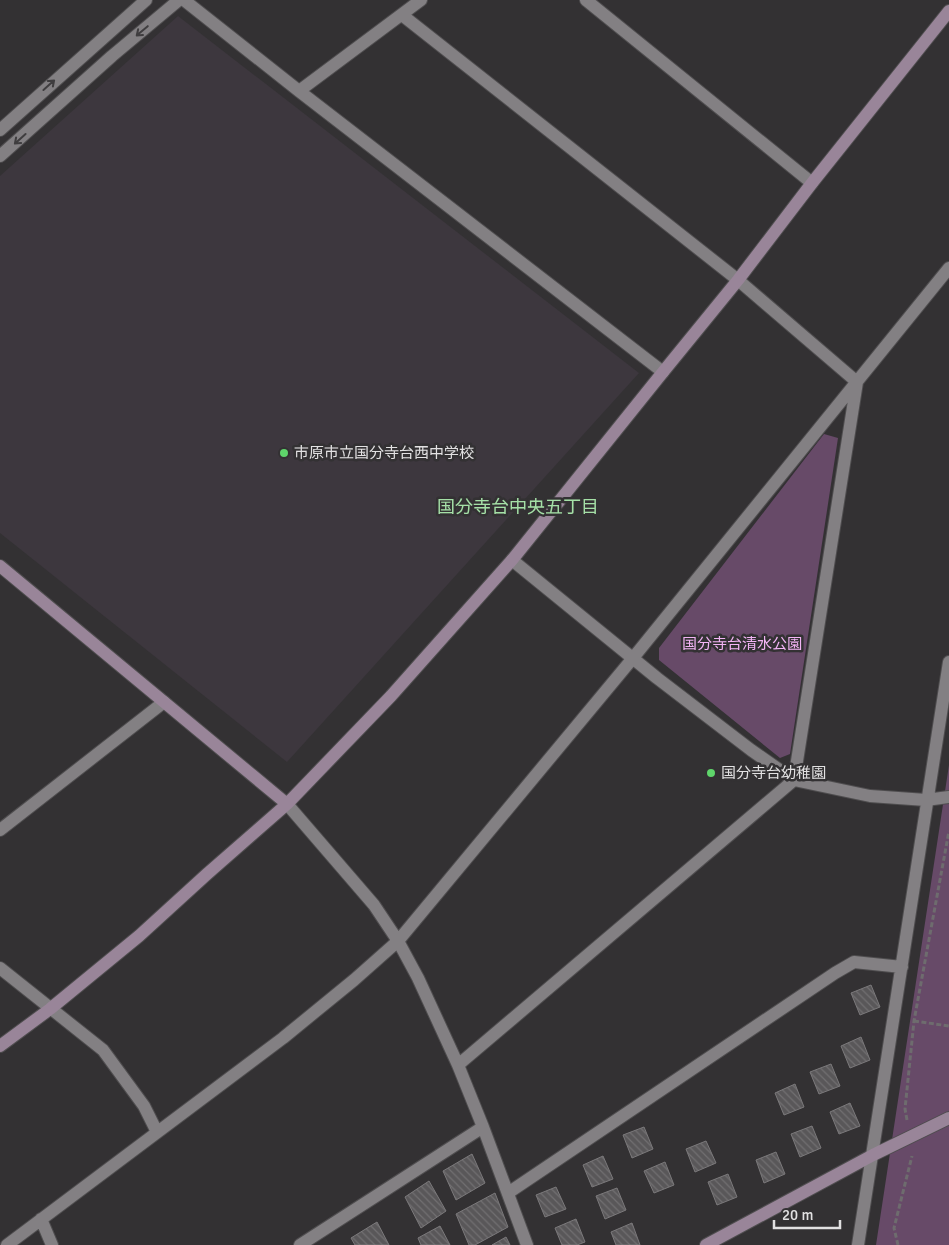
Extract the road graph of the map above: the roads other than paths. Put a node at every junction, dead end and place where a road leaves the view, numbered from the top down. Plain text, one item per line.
1 (146, 0) edge
2 (179, 0) edge
3 (184, 0) edge
4 (421, 0) edge
5 (586, 0) edge
6 (949, 11) edge
7 (402, 15) junction
8 (299, 91) junction
9 (0, 130) edge
10 (0, 156) edge
11 (812, 182) junction
12 (949, 268) edge
13 (738, 280) junction
14 (663, 372) junction
15 (857, 382) junction
16 (512, 560) junction
17 (0, 566) edge
18 (633, 658) junction
19 (949, 662) edge
20 (164, 702) junction
21 (794, 780) junction
22 (949, 797) edge
23 (926, 800) junction
24 (287, 804) junction
25 (0, 830) edge
26 (398, 941) junction
27 (902, 967) junction
28 (0, 968) edge
29 (50, 1009) junction
30 (0, 1046) edge
31 (458, 1065) junction
32 (949, 1118) edge
33 (483, 1127) junction
34 (157, 1132) junction
35 (873, 1155) junction
36 (508, 1193) junction
37 (41, 1219) junction
38 (7, 1245) edge
39 (52, 1245) edge
40 (300, 1245) edge
41 (527, 1245) edge
42 (706, 1245) edge
43 (858, 1245) edge

9 -> 1 street
2 -> 10 street
3 - 8 street
4 - 7 street
5 - 11 street
6 - 11 street
7 - 8 street
7 - 13 street
8 - 14 street
11 - 13 street
12 - 15 street
13 - 14 street
13 - 15 street
14 - 16 street
15 - 18 street
15 - 21 street
16 - 18 street
16 - 24 street
17 - 20 street
18 - 21 street
18 - 26 street
19 - 23 street
20 - 24 street
20 - 25 street
21 - 23 street
21 - 31 street
22 - 23 street
23 - 27 street
24 - 26 street
24 - 29 street
26 - 31 street
26 - 34 street
27 - 35 street
27 - 36 street
28 - 29 street
29 - 30 street
29 - 34 street
31 - 33 street
32 - 35 street
33 - 36 street
33 - 40 street
34 - 37 street
35 - 42 street
35 - 43 street
36 - 41 street
37 - 38 street
37 - 39 street

